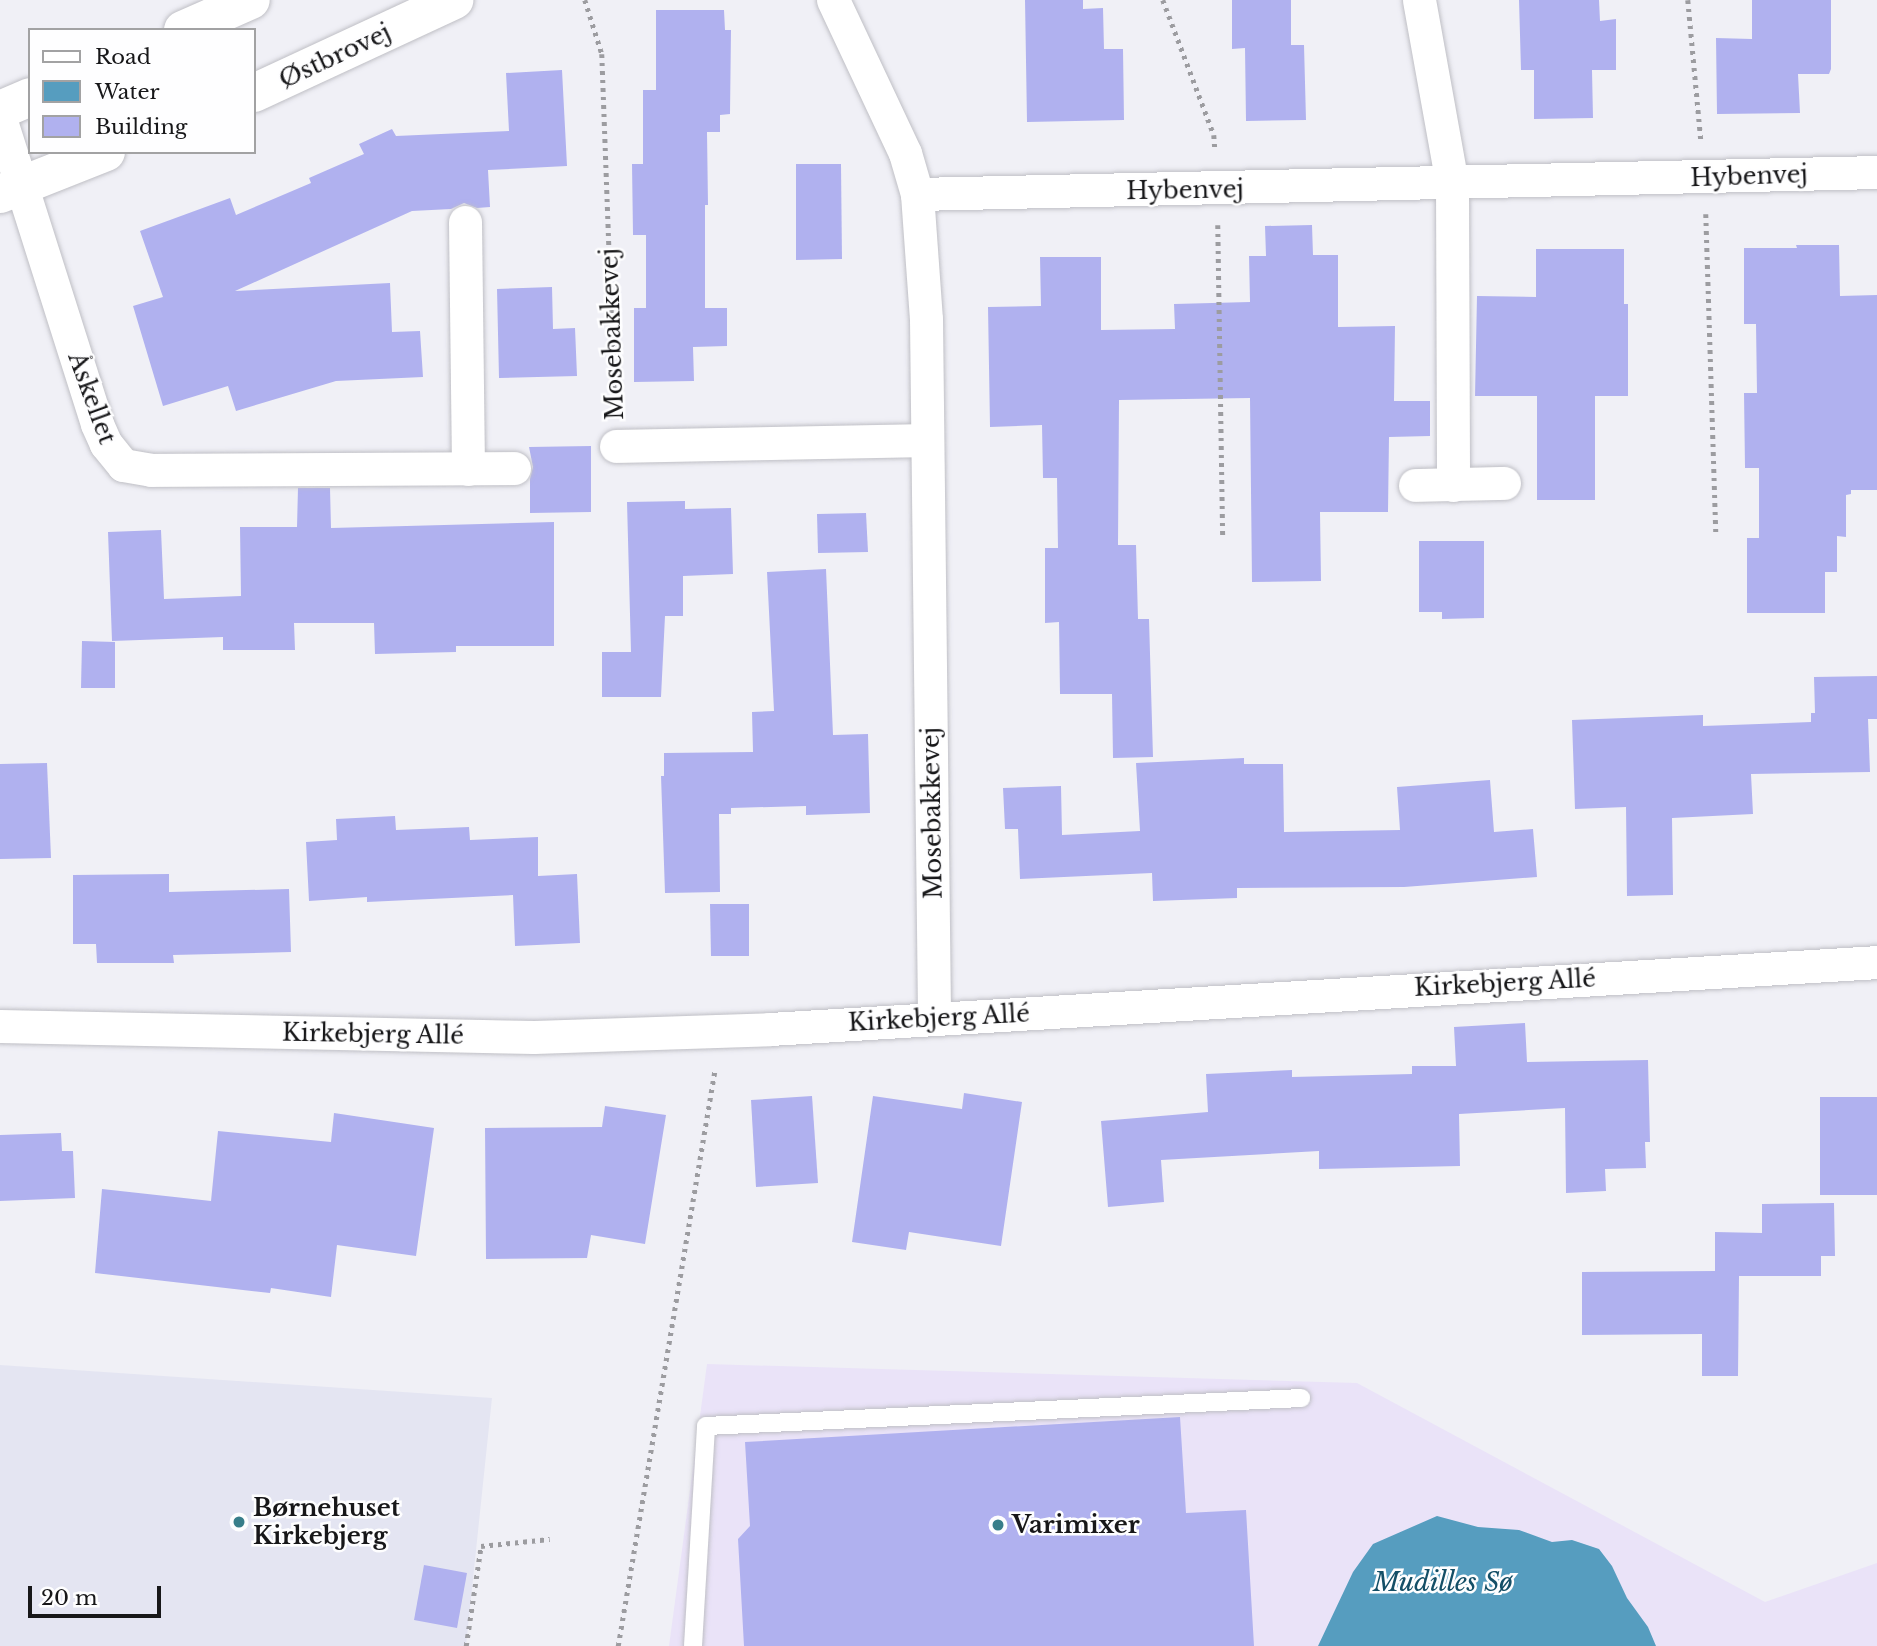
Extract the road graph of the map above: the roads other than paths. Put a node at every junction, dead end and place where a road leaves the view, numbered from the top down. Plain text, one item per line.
1 (251, 0) edge
2 (454, 0) edge
3 (833, 0) edge
4 (1419, 0) edge
5 (188, 28) edge
6 (256, 92) edge
7 (28, 98) edge
8 (0, 110) edge
9 (0, 118) edge
10 (101, 154) edge
11 (1877, 172) edge
12 (1452, 183) junction
13 (11, 190) edge
14 (917, 194) junction
15 (466, 222) dead end
16 (926, 440) junction
17 (616, 446) road end
18 (514, 468) dead end
19 (468, 469) junction
20 (1504, 484) dead end
21 (1415, 485) dead end
22 (1453, 485) junction
23 (1877, 962) edge
24 (934, 1017) junction
25 (0, 1026) edge
26 (1301, 1398) dead end
27 (693, 1646) edge

1 - 5 street
2 - 6 street, Østbrovej
3 - 14 street, Mosebakkevej
4 - 12 street
7 - 8 street
9 - 13 street, Åskellet
10 - 13 street
11 - 12 street, Hybenvej
12 - 14 street, Hybenvej
12 - 22 street
13 - 19 street, Åskellet
14 - 16 street, Mosebakkevej
15 - 19 street
16 - 17 street, Mosebakkevej
16 - 24 street, Mosebakkevej
18 - 19 street, Åskellet
20 - 22 street
21 - 22 street
23 - 24 street, Kirkebjerg Allé
24 - 25 street, Kirkebjerg Allé
26 - 27 lane

